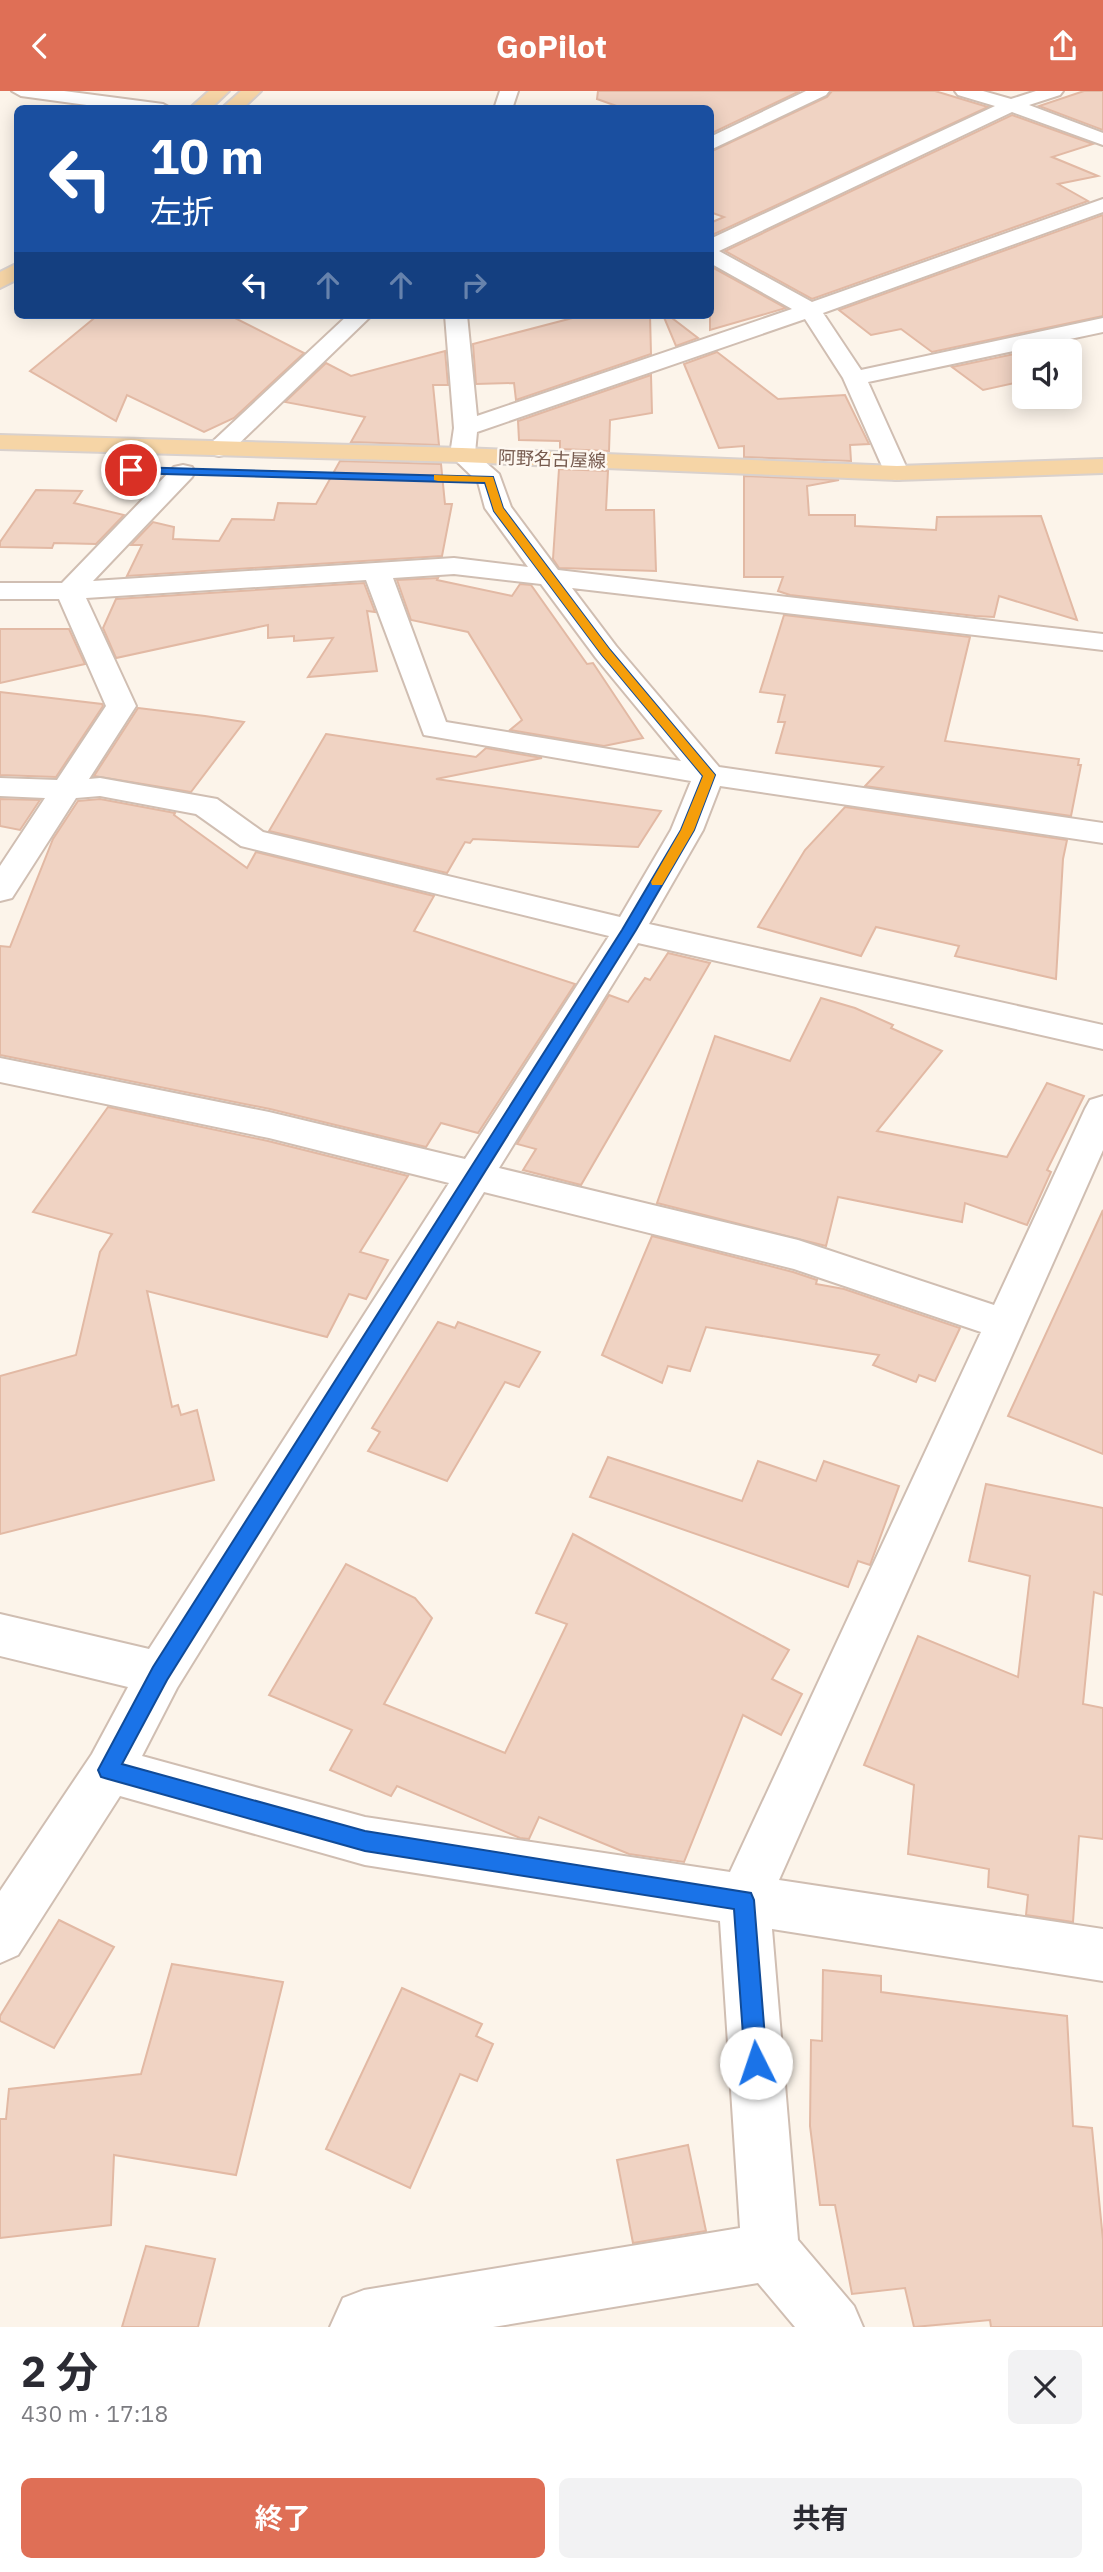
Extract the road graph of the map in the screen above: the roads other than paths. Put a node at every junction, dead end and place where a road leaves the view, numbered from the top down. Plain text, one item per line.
1 (21, 91) edge
2 (220, 91) edge
3 (252, 91) edge
4 (820, 91) edge
5 (964, 91) edge
6 (1054, 91) edge
7 (131, 105) edge
8 (203, 105) edge
9 (235, 105) edge
10 (1011, 105) junction
11 (1103, 139) edge
12 (714, 142) edge
13 (1103, 205) edge
14 (714, 245) edge
15 (714, 256) edge
16 (810, 310) junction
17 (357, 319) edge
18 (456, 319) edge
19 (1103, 325) edge
20 (855, 378) junction
21 (464, 441) junction
22 (0, 442) edge
23 (221, 461) junction
24 (1103, 466) edge
25 (170, 471) joint
26 (897, 473) junction
27 (290, 474) dead end
28 (490, 479) junction
29 (1103, 487) edge
30 (377, 572) junction
31 (549, 577) junction
32 (0, 591) edge
33 (69, 591) junction
34 (1103, 642) edge
35 (709, 775) junction
36 (0, 787) edge
37 (64, 790) junction
38 (1103, 833) edge
39 (0, 891) edge
40 (629, 930) junction
41 (1103, 1037) edge
42 (0, 1070) edge
43 (1103, 1109) edge
44 (475, 1173) junction
45 (1007, 1325) junction
46 (0, 1635) edge
47 (160, 1673) junction
48 (108, 1770) junction
49 (744, 1900) junction
50 (0, 1937) edge
51 (1103, 1955) edge
52 (770, 2252) junction
53 (360, 2327) edge
54 (833, 2327) edge

1 - 7 street
2 - 8 main road
3 - 9 main road
4 - 12 street
5 - 10 street
6 - 10 street
10 - 11 street
10 - 14 street
13 - 16 street
15 - 16 street
16 - 20 street
16 - 21 street
17 - 23 street
18 - 21 street
19 - 20 street
20 - 26 street
21 - 23 main road, 阿野名古屋線
21 - 26 main road, 阿野名古屋線
21 - 28 street
22 - 23 main road, 阿野名古屋線
23 - 25 main road, 阿野名古屋線
24 - 26 main road, 阿野名古屋線
25 - 33 street
27 - 28 main road, 阿野名古屋線
28 - 29 main road, 阿野名古屋線
28 - 31 street
30 - 31 street
30 - 33 street
30 - 35 street
31 - 34 street
31 - 35 street
32 - 33 street
33 - 37 street
35 - 38 street
35 - 40 street
36 - 37 street
37 - 39 street
37 - 40 street
40 - 41 street
40 - 44 street
42 - 44 street
43 - 45 street
44 - 45 street
44 - 47 street
45 - 49 street
46 - 47 street
47 - 48 street
48 - 49 street
48 - 50 street
49 - 51 street
49 - 52 street
52 - 53 street
52 - 54 street

